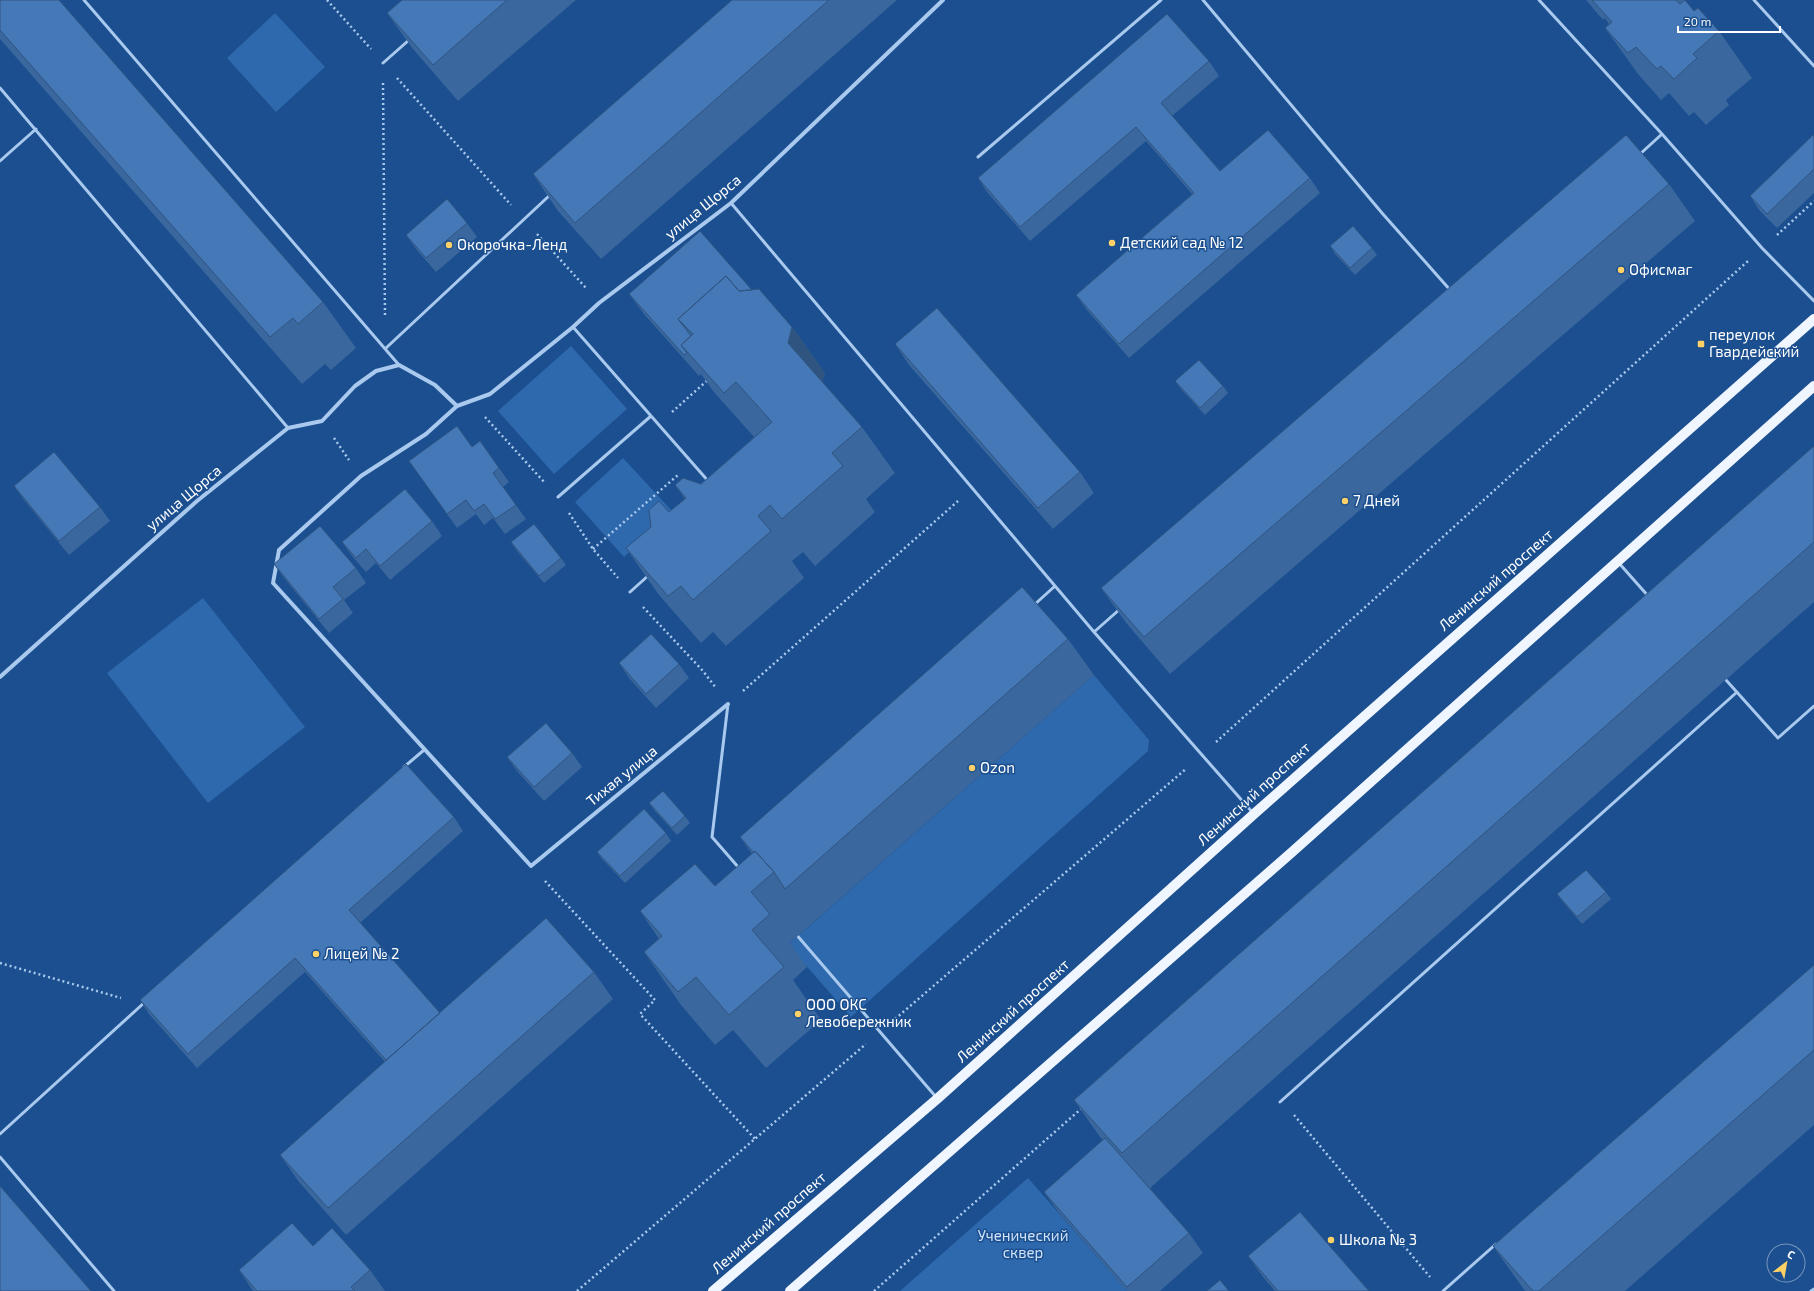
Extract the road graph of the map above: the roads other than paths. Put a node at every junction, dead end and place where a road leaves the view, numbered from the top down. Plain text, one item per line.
1 (84, 0) edge
2 (943, 0) edge
3 (1161, 0) edge
4 (1203, 0) edge
5 (1539, 0) edge
6 (1754, 0) edge
7 (411, 38) edge
8 (383, 63) road end
9 (1814, 66) edge
10 (0, 88) edge
11 (36, 129) junction
12 (1662, 134) junction
13 (978, 157) dead end
14 (1632, 160) edge
15 (0, 161) edge
16 (552, 192) edge
17 (731, 203) junction
18 (1454, 294) edge
19 (1814, 301) edge
20 (1814, 319) edge
21 (573, 327) junction
22 (386, 348) junction
23 (399, 365) junction
24 (1814, 386) edge
25 (457, 406) junction
26 (651, 416) junction
27 (288, 428) junction
28 (713, 486) edge
29 (558, 497) road end
30 (1617, 560) junction
31 (654, 571) edge
32 (1055, 586) junction
33 (630, 592) road end
34 (1652, 599) edge
35 (1124, 606) edge
36 (1031, 607) edge
37 (1094, 632) junction
38 (0, 677) edge
39 (1726, 680) dead end
40 (1737, 692) junction
41 (728, 704) joint
42 (1814, 706) edge
43 (424, 750) junction
44 (400, 771) edge
45 (1254, 814) junction
46 (746, 864) edge
47 (793, 931) dead end
48 (148, 999) edge
49 (937, 1099) junction
50 (1280, 1102) dead end
51 (0, 1134) edge
52 (0, 1156) edge
53 (1503, 1239) edge
54 (1814, 1289) edge
55 (114, 1291) edge
56 (713, 1291) edge
57 (790, 1291) edge
58 (1443, 1291) edge
59 (1812, 1291) edge

1 - 22 lane
2 - 17 street, улица Щорса
3 - 13 lane
4 - 18 lane
5 - 12 lane
6 - 9 lane
7 - 8 lane
10 - 11 lane
11 - 15 lane
11 - 27 lane
12 - 14 lane
12 - 19 lane
16 - 22 lane
17 - 21 street, улица Щорса
17 - 32 lane
20 - 45 main road, Ленинский проспект
21 - 25 street, улица Щорса
21 - 26 lane
22 - 23 lane
23 - 25 street
23 - 27 street, улица Щорса
24 - 30 main road
25 - 43 street
26 - 28 lane
26 - 29 lane
27 - 38 street, улица Щорса
30 - 34 lane
30 - 57 main road
31 - 33 lane
32 - 36 lane
32 - 37 lane
35 - 37 lane
37 - 45 lane
39 - 40 lane
40 - 42 lane
40 - 50 lane
41 - 43 street, Тихая улица
41 - 46 lane
43 - 44 lane
45 - 49 main road, Ленинский проспект
47 - 49 lane
48 - 51 lane
49 - 56 main road, Ленинский проспект
52 - 55 lane
53 - 58 lane
54 - 59 lane

